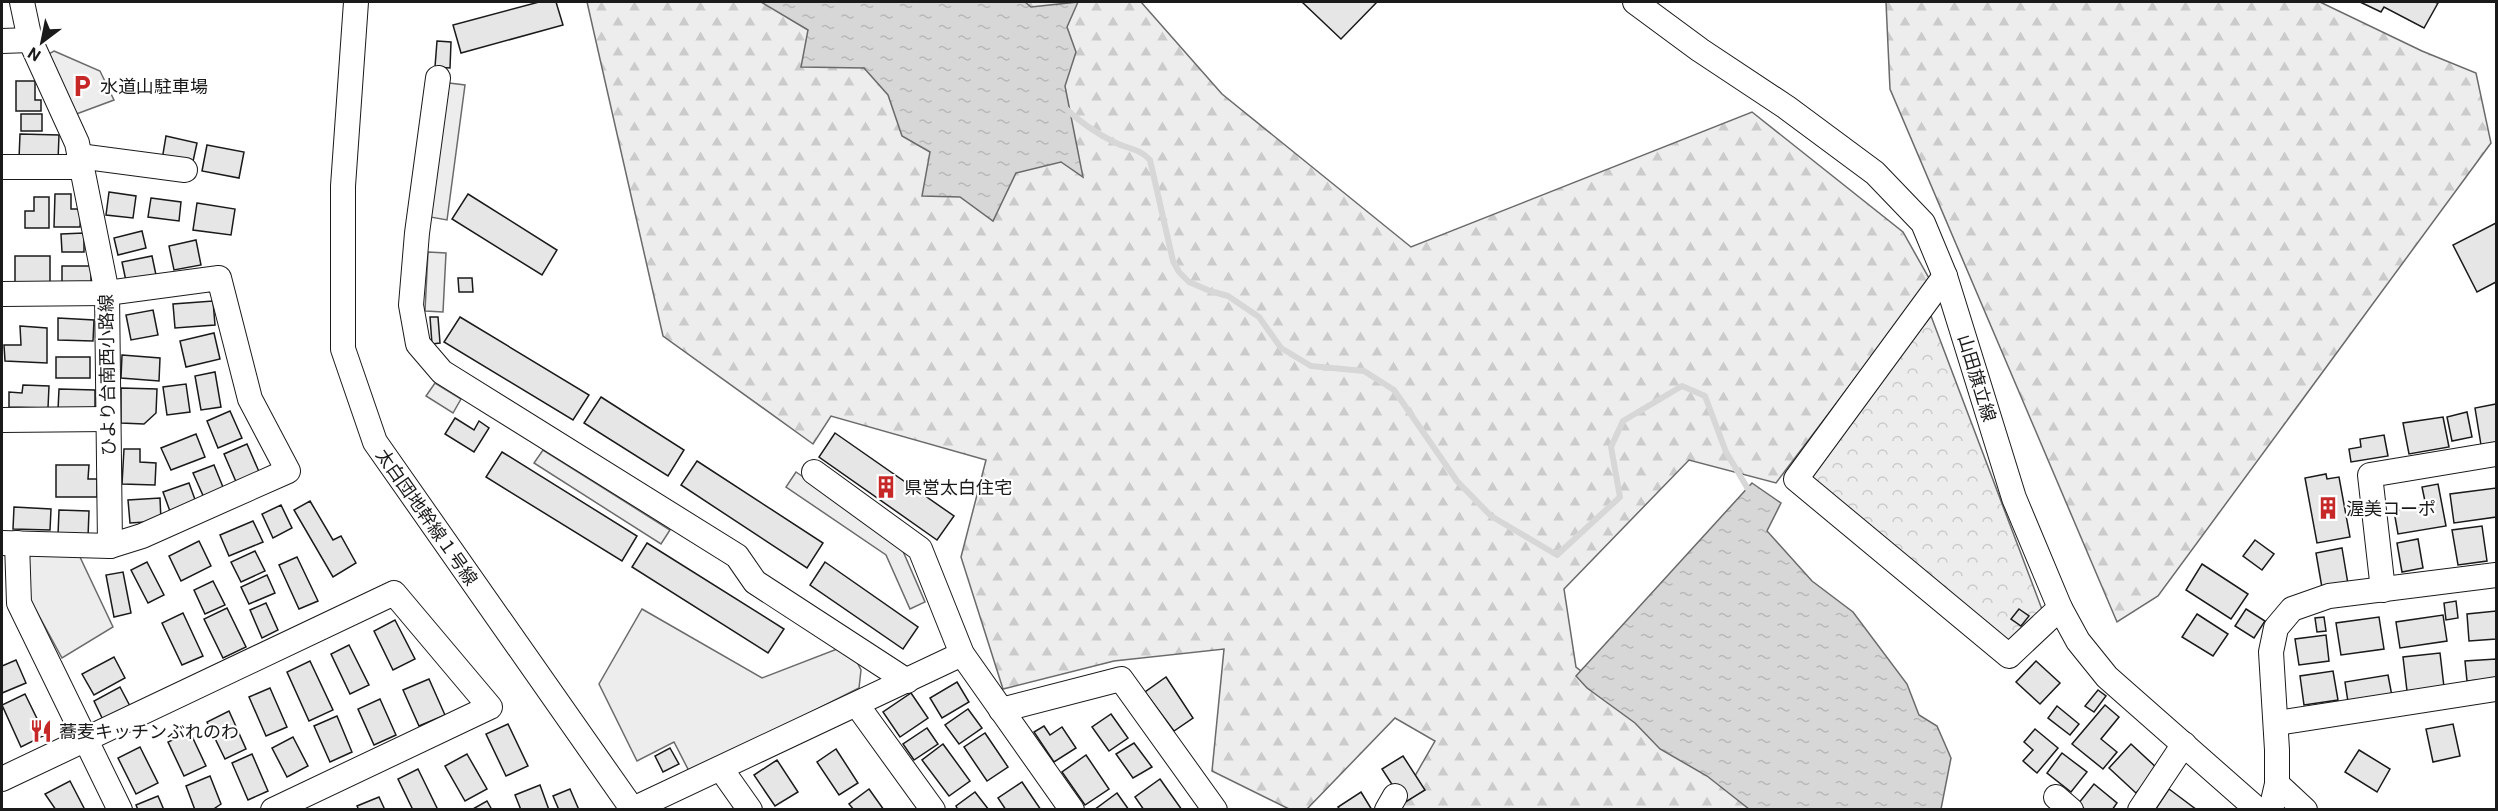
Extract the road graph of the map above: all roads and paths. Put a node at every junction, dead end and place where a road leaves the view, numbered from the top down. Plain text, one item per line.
1 (22, 2) edge
2 (356, 2) edge
3 (1635, 2) edge
4 (2, 40) edge
5 (30, 40) junction
6 (438, 78) dead end
7 (79, 162) junction
8 (2, 167) edge
9 (185, 170) dead end
10 (1945, 276) junction
11 (107, 293) junction
12 (2, 294) edge
13 (108, 418) junction
14 (2, 420) edge
15 (2496, 454) edge
16 (814, 472) dead end
17 (9, 543) edge
18 (110, 546) junction
19 (2496, 575) edge
20 (2383, 590) junction
21 (10, 606) edge
22 (2060, 608) junction
23 (962, 654) junction
24 (907, 681) junction
25 (2496, 689) edge
26 (857, 705) junction
27 (1001, 710) junction
28 (2277, 723) junction
29 (86, 738) junction
30 (2184, 744) junction
31 (721, 769) junction
32 (2, 779) edge
33 (2277, 784) junction
34 (632, 809) edge
35 (120, 810) edge
36 (273, 810) edge
37 (750, 810) edge
38 (933, 810) edge
39 (1072, 810) edge
40 (1215, 810) edge
41 (2140, 810) edge
42 (2258, 810) edge
43 (2271, 810) edge
44 (2305, 810) edge

1 - 5 street, ひより台南西小路線
2 - 34 street, 太白団地幹線１号線
3 - 10 street, 山田旗立線
4 - 5 street
5 - 7 street, ひより台南西小路線
6 - 24 street
7 - 8 street
7 - 9 street
7 - 11 street, ひより台南西小路線
10 - 22 street, 山田旗立線
10 - 22 street
11 - 12 street
11 - 13 street, ひより台南西小路線
11 - 18 street
13 - 14 street
13 - 18 street, ひより台南西小路線
15 - 20 street
16 - 23 street
17 - 18 street
17 - 21 street
19 - 20 street
20 - 28 street
21 - 29 street
22 - 30 street, 山田旗立線
23 - 24 street
23 - 27 street
24 - 26 street
25 - 28 street
26 - 31 street
26 - 38 street
27 - 39 street
27 - 40 street
28 - 33 street
29 - 32 street
29 - 35 street
29 - 36 street
30 - 41 street
30 - 42 street, 山田旗立線
31 - 34 street
31 - 37 street
33 - 43 street
33 - 44 street

